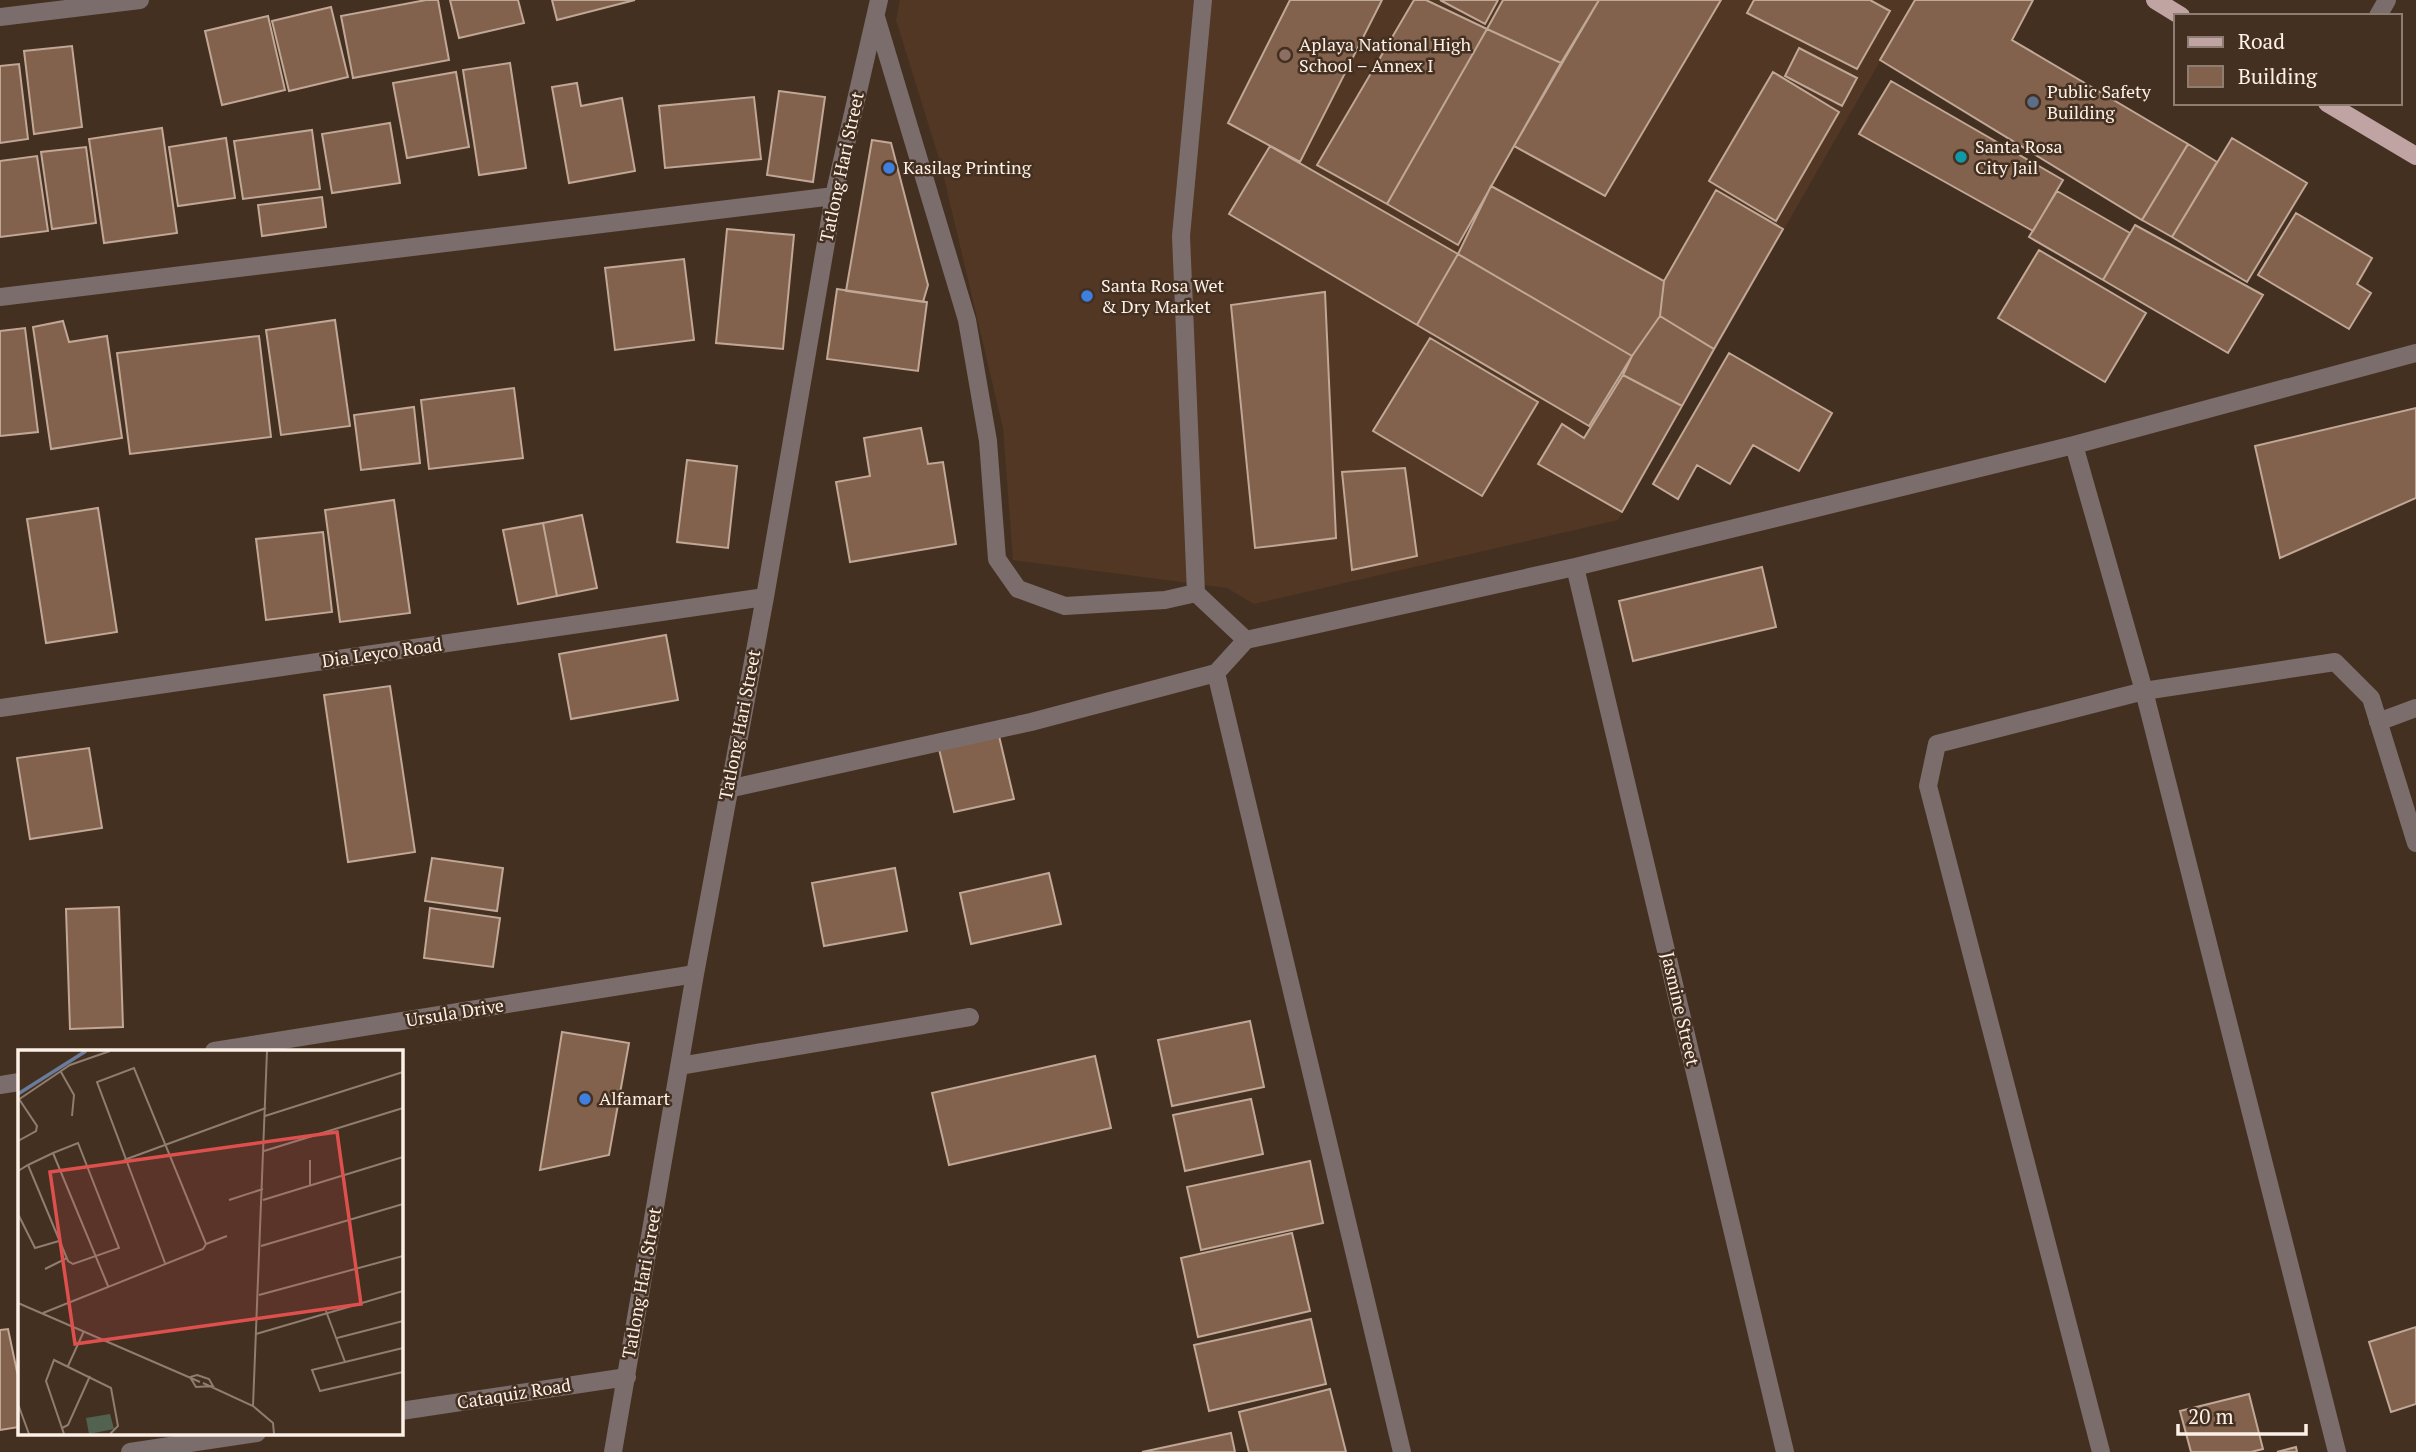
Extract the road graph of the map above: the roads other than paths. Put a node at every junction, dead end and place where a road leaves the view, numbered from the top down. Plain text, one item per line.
1 (139, 0) edge
2 (1203, 0) edge
3 (2155, 0) edge
4 (878, 9) edge
5 (2178, 14) edge
6 (0, 16) edge
7 (2330, 105) edge
8 (2416, 156) edge
9 (834, 196) junction
10 (0, 297) edge
11 (2416, 354) edge
12 (2074, 445) junction
13 (1575, 567) junction
14 (1196, 593) junction
15 (765, 597) junction
16 (1246, 640) junction
17 (1216, 673) junction
18 (2144, 691) junction
19 (0, 709) edge
20 (2416, 709) edge
21 (2378, 722) junction
22 (728, 789) junction
23 (2416, 843) edge
24 (695, 974) junction
25 (970, 1017) dead end
26 (286, 1045) edge
27 (226, 1050) edge
28 (679, 1066) junction
29 (18, 1082) edge
30 (0, 1085) edge
31 (626, 1377) junction
32 (402, 1411) edge
33 (250, 1434) edge
34 (130, 1452) edge
35 (613, 1452) edge
36 (1402, 1452) edge
37 (1785, 1452) edge
38 (2101, 1452) edge
39 (2337, 1452) edge

1 - 6 street
2 - 14 street
3 - 5 main road
4 - 9 street, Tatlong Hari Street
4 - 14 street
7 - 8 main road
9 - 10 street
9 - 15 street, Tatlong Hari Street
11 - 12 street
12 - 13 street
12 - 18 street
13 - 16 street
13 - 37 street, Jasmine Street
14 - 16 street
15 - 19 street, Dia Leyco Road
15 - 22 street, Tatlong Hari Street
16 - 17 street
17 - 22 street
17 - 36 street
18 - 21 street
18 - 38 street
18 - 39 street
20 - 21 street
21 - 23 street
22 - 24 street, Tatlong Hari Street
24 - 26 street, Ursula Drive
24 - 28 street, Tatlong Hari Street
25 - 28 street
26 - 27 street, Ursula Drive
28 - 31 street, Tatlong Hari Street
29 - 30 street
31 - 32 street, Cataquiz Road
31 - 35 street, Tatlong Hari Street
33 - 34 street

